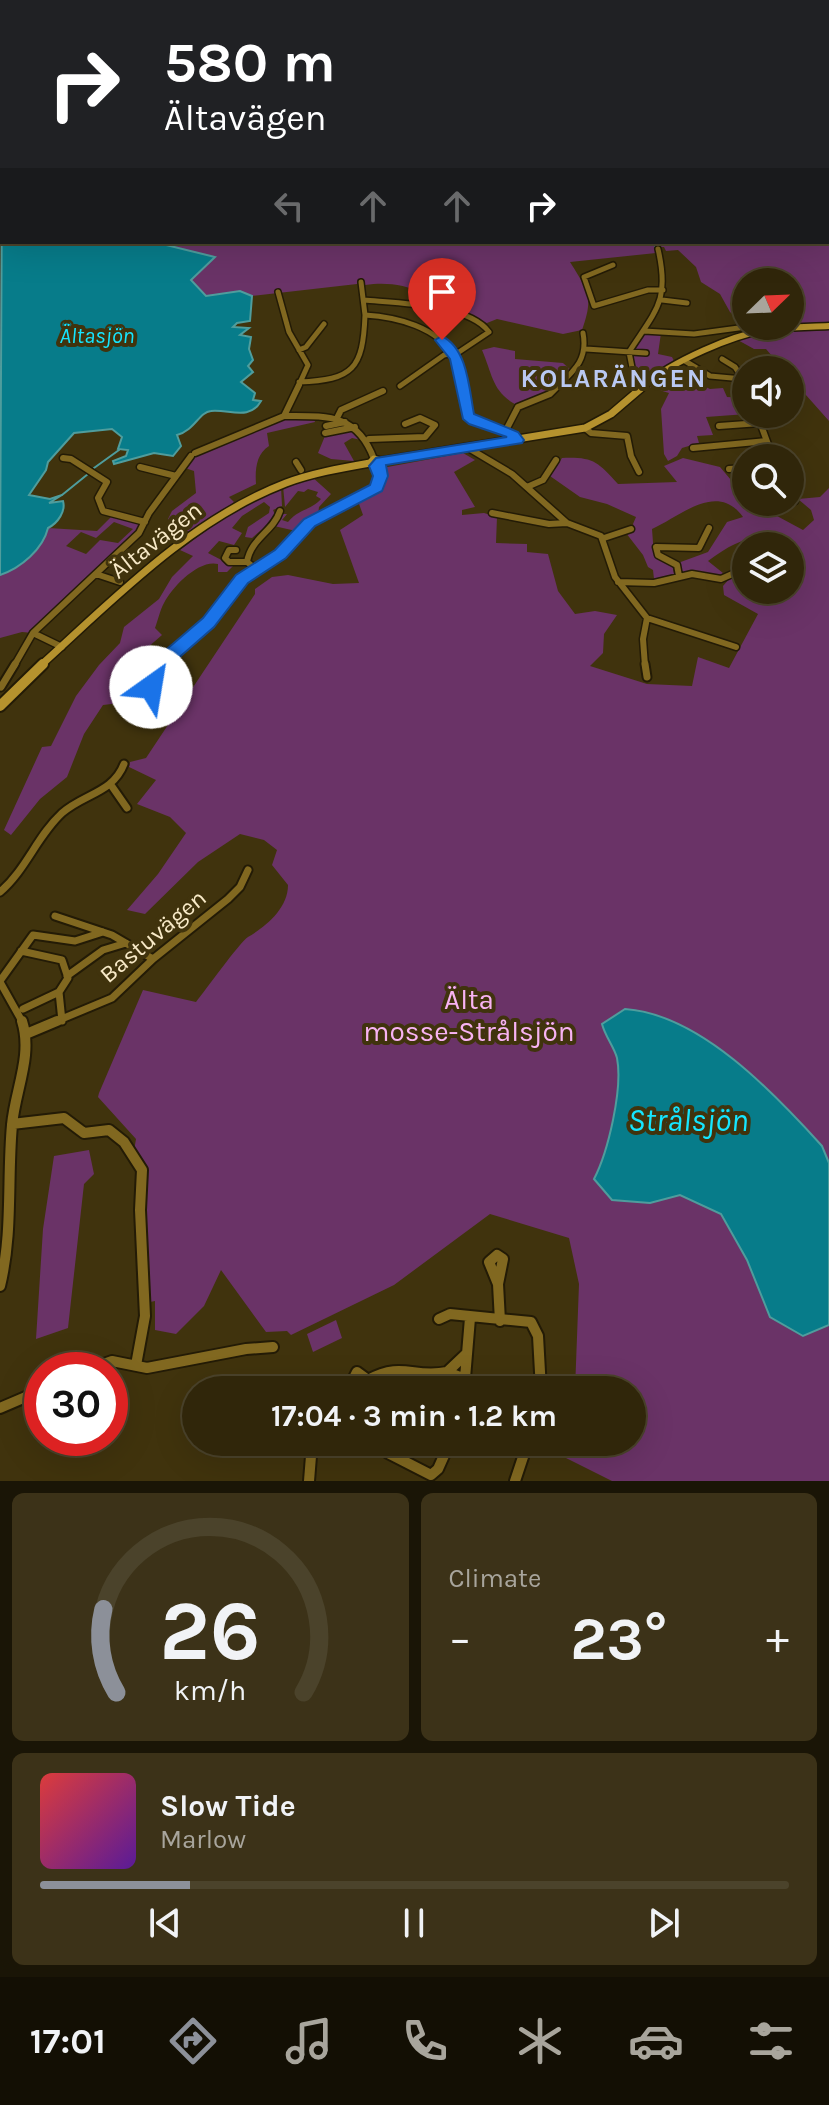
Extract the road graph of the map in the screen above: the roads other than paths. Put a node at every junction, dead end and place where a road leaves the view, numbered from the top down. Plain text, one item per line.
1 (658, 249) dead end
2 (613, 265) dead end
3 (361, 282) dead end
4 (663, 290) junction
5 (278, 292) dead end
6 (364, 300) junction
7 (662, 300) junction
8 (687, 303) dead end
9 (365, 315) junction
10 (324, 324) dead end
11 (829, 326) edge
12 (732, 329) edge
13 (644, 331) junction
14 (583, 333) dead end
15 (586, 349) junction
16 (299, 350) junction
17 (629, 352) junction
18 (452, 353) junction
19 (646, 353) dead end
20 (722, 359) dead end
21 (685, 361) junction
22 (732, 366) edge
23 (732, 378) edge
24 (299, 382) junction
25 (400, 386) dead end
26 (640, 388) junction
27 (383, 391) dead end
28 (284, 416) junction
29 (337, 418) junction
30 (345, 422) junction
31 (405, 424) dead end
32 (732, 425) edge
33 (719, 426) dead end
34 (355, 427) junction
35 (585, 428) junction
36 (762, 428) edge
37 (505, 432) junction
38 (369, 439) junction
39 (517, 440) junction
40 (766, 441) junction
41 (767, 444) edge
42 (693, 448) dead end
43 (470, 449) junction
44 (63, 458) dead end
45 (556, 460) dead end
46 (296, 462) dead end
47 (375, 462) junction
48 (140, 467) dead end
49 (729, 469) dead end
50 (732, 469) edge
51 (301, 470) dead end
52 (639, 472) dead end
53 (176, 476) junction
54 (527, 487) junction
55 (280, 511) dead end
56 (492, 513) dead end
57 (145, 522) junction
58 (567, 523) junction
59 (709, 528) dead end
60 (631, 529) dead end
61 (604, 538) junction
62 (236, 550) dead end
63 (247, 562) junction
64 (256, 569) junction
65 (96, 574) junction
66 (732, 574) edge
67 (679, 576) junction
68 (120, 582) dead end
69 (618, 582) junction
70 (647, 618) junction
71 (33, 633) junction
72 (62, 647) junction
73 (736, 647) dead end
74 (647, 677) dead end
75 (1, 687) edge
76 (0, 706) edge
77 (147, 723) dead end
78 (124, 764) dead end
79 (111, 785) junction
80 (127, 808) dead end
81 (248, 870) dead end
82 (0, 892) edge
83 (55, 916) dead end
84 (103, 932) junction
85 (128, 943) junction
86 (21, 951) junction
87 (153, 959) junction
88 (67, 976) junction
89 (0, 981) edge
90 (59, 992) junction
91 (23, 1009) dead end
92 (62, 1021) junction
93 (26, 1034) junction
94 (12, 1124) junction
95 (5, 1163) edge
96 (498, 1284) dead end
97 (0, 1286) edge
98 (470, 1318) junction
99 (439, 1319) dead end
100 (500, 1321) junction
101 (273, 1347) dead end
102 (467, 1353) junction
103 (128, 1364) edge
104 (136, 1365) junction
105 (447, 1372) junction
106 (380, 1376) edge
107 (453, 1376) edge
108 (465, 1376) edge
109 (540, 1376) edge
110 (24, 1398) edge
111 (0, 1408) edge
112 (311, 1456) dead end
113 (394, 1456) edge
114 (444, 1456) edge
115 (523, 1456) edge
116 (309, 1481) edge
117 (515, 1481) edge

1 - 4 street
2 - 4 street
3 - 6 street
4 - 7 street
5 - 16 street
6 - 9 street
6 - 18 street
7 - 8 street
7 - 13 street
9 - 18 street
9 - 24 street
10 - 16 street
11 - 21 main road, Ältavägen
12 - 13 street
13 - 17 street
14 - 15 street
15 - 17 street
15 - 37 street
16 - 24 street
17 - 19 street
17 - 26 street
18 - 25 street
18 - 37 street
20 - 22 street
21 - 23 street
21 - 26 main road, Ältavägen
24 - 28 street
26 - 35 main road, Ältavägen
27 - 29 street
28 - 29 street
28 - 53 street
29 - 30 street
30 - 34 street
30 - 34 street
31 - 38 street
32 - 33 street
34 - 38 street
35 - 39 main road, Ältavägen
35 - 52 street
36 - 40 street
37 - 39 street
38 - 47 street
39 - 43 main road, Ältavägen
40 - 41 street
40 - 42 street
43 - 47 main road, Ältavägen
43 - 54 street
44 - 57 street
45 - 54 street
46 - 51 street
47 - 64 street
47 - 72 main road, Ältavägen
48 - 53 street
49 - 50 street
53 - 57 street
54 - 58 street
55 - 63 street
56 - 58 street
57 - 65 street
58 - 61 street
59 - 67 street
60 - 61 street
61 - 69 street
62 - 63 street
63 - 64 street
64 - 77 street
65 - 68 street
65 - 71 street
66 - 67 street
67 - 69 street
69 - 70 street
70 - 73 street
70 - 74 street
71 - 72 street
71 - 75 street
72 - 76 main road, Ältavägen
78 - 79 street
79 - 80 street
79 - 82 street
81 - 87 street, Bastuvägen
83 - 84 street
84 - 85 street
84 - 86 street
85 - 87 street
85 - 88 street
86 - 88 street
86 - 89 street
87 - 92 street, Bastuvägen
88 - 90 street
89 - 93 street
90 - 91 street
90 - 92 street
92 - 93 street, Bastuvägen
93 - 94 street
94 - 95 street
94 - 104 street
95 - 97 street
96 - 100 street
98 - 99 street
98 - 100 street
98 - 102 street
100 - 109 street
101 - 104 street
102 - 105 street
102 - 108 street
103 - 104 street
105 - 106 street
105 - 107 street
110 - 111 street
112 - 116 street
113 - 114 street
115 - 117 street

